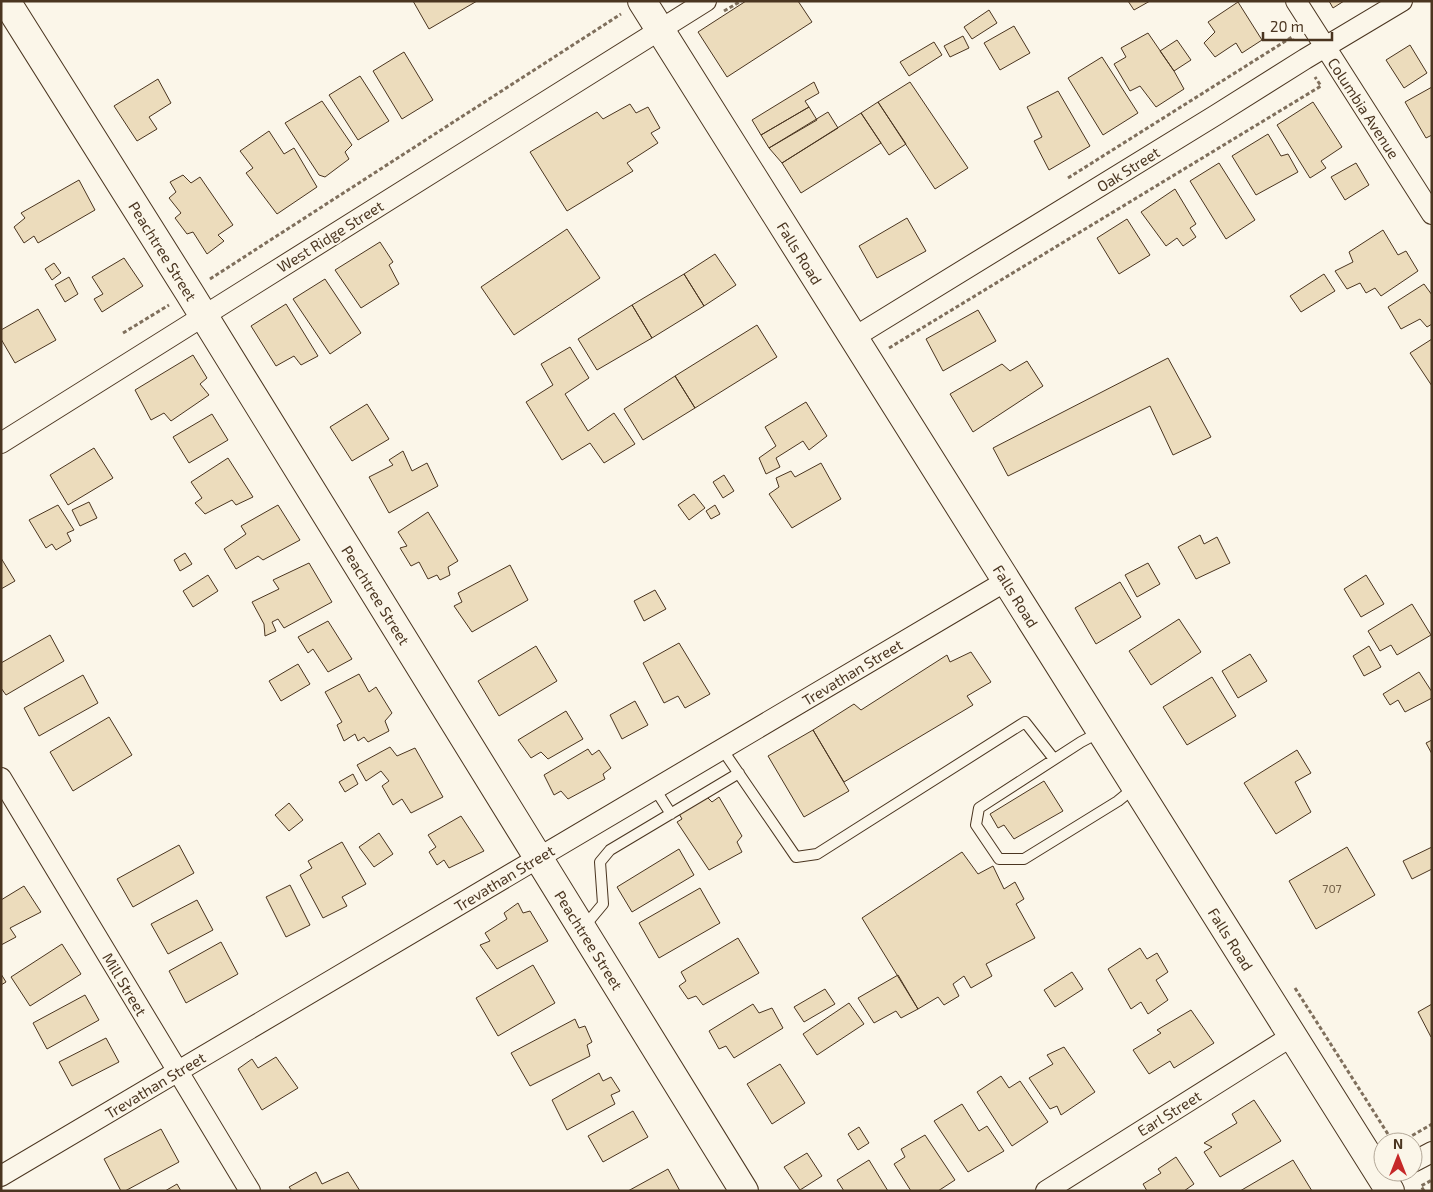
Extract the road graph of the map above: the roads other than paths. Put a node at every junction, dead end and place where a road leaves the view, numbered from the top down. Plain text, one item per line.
1 (6, 1) edge
2 (1296, 1) edge
3 (1402, 1) edge
4 (630, 4) edge
5 (712, 8) edge
6 (660, 30) junction
7 (1326, 48) junction
8 (1432, 214) edge
9 (203, 316) junction
10 (854, 338) junction
11 (1, 443) edge
12 (1006, 581) junction
13 (1101, 732) junction
14 (722, 749) junction
15 (1054, 760) junction
16 (739, 773) junction
17 (1, 778) edge
18 (1136, 787) junction
19 (656, 789) junction
20 (671, 814) junction
21 (538, 858) junction
22 (582, 929) junction
23 (1292, 1036) junction
24 (178, 1072) junction
25 (1373, 1156) edge
26 (1, 1176) edge
27 (250, 1191) edge
28 (744, 1191) edge
29 (1046, 1191) edge

1 - 9 main road, Peachtree Street
2 - 7 street, Columbia Avenue
3 - 7 street, Oak Street
4 - 6 main road, Falls Road
5 - 6 street, West Ridge Street
6 - 9 street, West Ridge Street
6 - 10 main road, Falls Road
7 - 8 street, Columbia Avenue
7 - 10 street, Oak Street
9 - 11 street, West Ridge Street
9 - 21 main road, Peachtree Street
10 - 12 main road, Falls Road
12 - 13 main road, Falls Road
12 - 14 street, Trevathan Street
13 - 15 lane
13 - 18 main road, Falls Road
14 - 16 lane
14 - 19 street, Trevathan Street
15 - 16 lane
15 - 18 lane
16 - 20 lane
17 - 24 street, Mill Street
18 - 23 main road, Falls Road
19 - 20 lane
19 - 21 street, Trevathan Street
20 - 22 lane
21 - 22 main road, Peachtree Street
21 - 24 street, Trevathan Street
22 - 28 main road, Peachtree Street
23 - 25 main road, Falls Road
23 - 29 street, Earl Street
24 - 26 street, Trevathan Street
24 - 27 street, Mill Street

